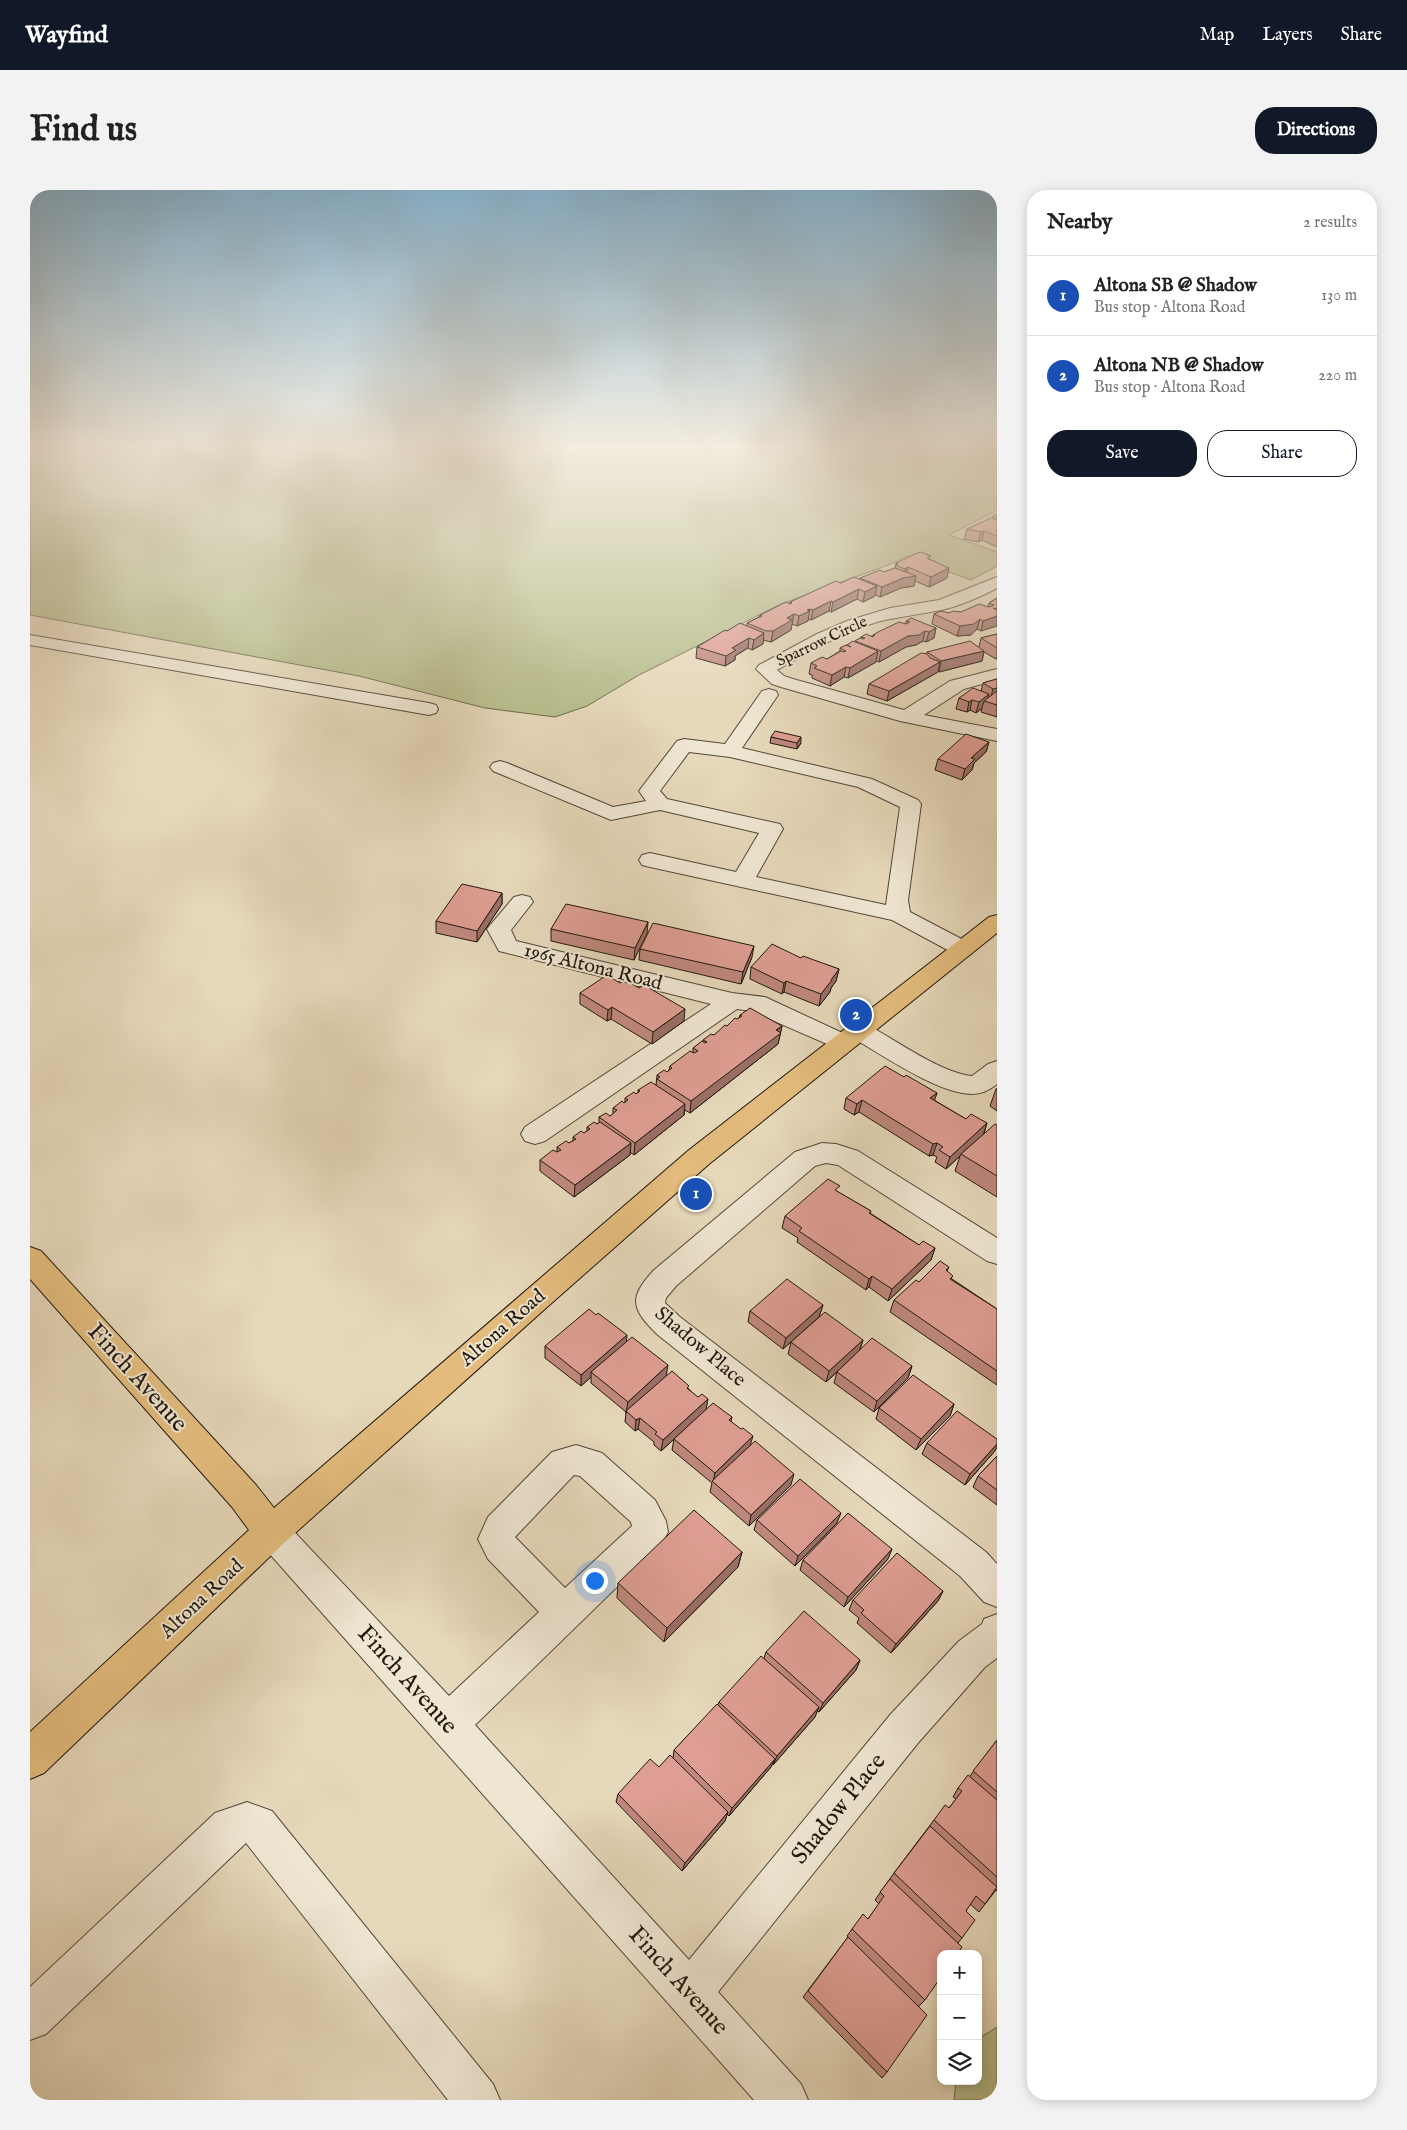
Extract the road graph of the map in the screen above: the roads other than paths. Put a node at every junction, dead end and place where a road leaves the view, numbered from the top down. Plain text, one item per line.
1 (997, 582) edge
2 (30, 640) edge
3 (997, 674) edge
4 (769, 695) dead end
5 (429, 709) dead end
6 (907, 717) junction
7 (997, 735) edge
8 (730, 750) junction
9 (500, 768) dead end
10 (660, 804) junction
11 (650, 860) dead end
12 (742, 881) junction
13 (522, 902) dead end
14 (899, 915) junction
15 (997, 922) edge
16 (963, 949) junction
17 (732, 1001) junction
18 (851, 1037) junction
19 (997, 1070) edge
20 (535, 1134) dead end
21 (997, 1253) edge
22 (30, 1259) edge
23 (272, 1532) junction
24 (997, 1590) edge
25 (564, 1612) junction
26 (997, 1632) edge
27 (448, 1724) junction
28 (30, 1759) edge
29 (689, 1994) junction
30 (30, 2018) edge
31 (477, 2100) edge
32 (785, 2100) edge

1 - 6 street, Sparrow Circle
2 - 5 street
3 - 6 street
4 - 8 street
6 - 7 street, Sparrow Circle
8 - 10 street
8 - 14 street
9 - 10 street
10 - 12 street
11 - 12 street
12 - 14 street
13 - 17 street, 1965 Altona Road
14 - 16 street
15 - 16 main road, Altona Road
16 - 18 main road, Altona Road
17 - 18 street, 1965 Altona Road
17 - 20 street
18 - 19 street, 1965 Altona Road
18 - 23 main road, Altona Road
21 - 24 street, Shadow Place
22 - 23 main road, Finch Avenue
23 - 27 street, Finch Avenue
23 - 28 main road, Altona Road
25 - 25 street
25 - 27 street
26 - 29 street, Shadow Place
27 - 29 street, Finch Avenue
29 - 32 street, Finch Avenue
30 - 31 street

